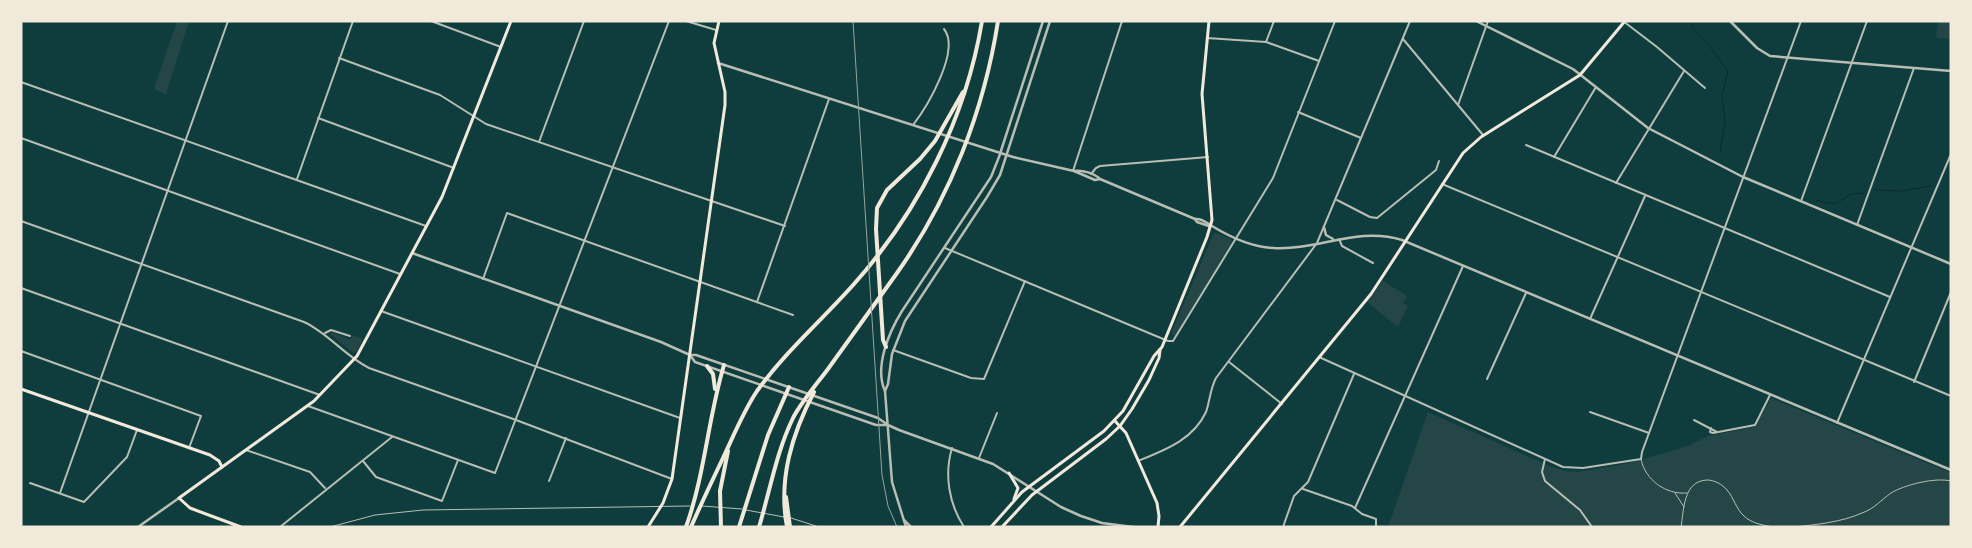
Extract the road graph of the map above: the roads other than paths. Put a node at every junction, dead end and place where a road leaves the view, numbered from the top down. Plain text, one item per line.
1 (228, 21) edge
2 (353, 21) edge
3 (431, 21) edge
4 (511, 21) edge
5 (584, 21) edge
6 (668, 21) edge
7 (686, 21) edge
8 (719, 21) edge
9 (982, 21) edge
10 (998, 21) edge
11 (1043, 21) edge
12 (1050, 21) edge
13 (1122, 21) edge
14 (1209, 21) edge
15 (1274, 21) edge
16 (1335, 21) edge
17 (1410, 21) edge
18 (1476, 21) edge
19 (1730, 21) edge
20 (1801, 21) edge
21 (1867, 21) edge
22 (1624, 22) edge
23 (1487, 23) edge
24 (944, 29) dead end
25 (716, 30) junction
26 (1207, 38) junction
27 (1403, 39) junction
28 (1266, 42) junction
29 (501, 47) junction
30 (340, 58) junction
31 (1788, 58) junction
32 (1319, 61) junction
33 (1853, 62) junction
34 (718, 63) junction
35 (1914, 68) junction
36 (1951, 71) edge
37 (1684, 72) junction
38 (1581, 74) junction
39 (21, 82) edge
40 (966, 86) junction
41 (1596, 87) junction
42 (1705, 88) dead end
43 (830, 98) junction
44 (1458, 105) junction
45 (1298, 112) junction
46 (318, 118) junction
47 (474, 118) junction
48 (913, 125) junction
49 (1648, 128) junction
50 (1483, 136) junction
51 (21, 138) edge
52 (1361, 138) junction
53 (186, 140) junction
54 (539, 142) junction
55 (1526, 145) dead end
56 (1000, 153) junction
57 (1951, 154) edge
58 (1007, 155) junction
59 (1208, 157) junction
60 (1554, 157) junction
61 (1439, 161) dead end
62 (454, 168) junction
63 (612, 168) junction
64 (1074, 171) junction
65 (1091, 174) junction
66 (1743, 177) junction
67 (297, 179) junction
68 (1100, 180) junction
69 (1616, 183) junction
70 (1442, 184) junction
71 (168, 191) junction
72 (1646, 195) junction
73 (1336, 199) junction
74 (1801, 201) junction
75 (712, 202) junction
76 (21, 220) edge
77 (1857, 225) junction
78 (427, 226) junction
79 (785, 226) junction
80 (1211, 226) junction
81 (1324, 227) junction
82 (1724, 228) junction
83 (1237, 238) junction
84 (1339, 239) junction
85 (584, 240) junction
86 (1334, 240) junction
87 (1405, 241) junction
88 (1316, 243) junction
89 (1911, 247) junction
90 (945, 248) junction
91 (951, 250) junction
92 (412, 253) junction
93 (1618, 258) junction
94 (142, 263) junction
95 (1373, 263) dead end
96 (1951, 264) edge
97 (1463, 266) junction
98 (400, 274) junction
99 (483, 279) junction
100 (1025, 281) junction
101 (700, 283) junction
102 (21, 288) edge
103 (1526, 292) junction
104 (1701, 292) junction
105 (1951, 292) edge
106 (1890, 297) junction
107 (757, 302) junction
108 (560, 306) junction
109 (381, 311) junction
110 (792, 315) dead end
111 (1590, 319) junction
112 (120, 324) junction
113 (324, 334) junction
114 (350, 336) dead end
115 (1165, 339) junction
116 (886, 347) junction
117 (893, 350) junction
118 (1160, 350) junction
119 (21, 351) edge
120 (690, 355) junction
121 (1677, 356) junction
122 (1320, 357) junction
123 (355, 359) junction
124 (1864, 360) junction
125 (1152, 361) junction
126 (1228, 362) junction
127 (1157, 364) junction
128 (724, 365) junction
129 (707, 366) junction
130 (536, 367) junction
131 (722, 372) junction
132 (1354, 373) junction
133 (100, 379) junction
134 (820, 379) junction
135 (1487, 379) dead end
136 (1914, 382) junction
137 (789, 387) junction
138 (21, 389) edge
139 (885, 391) junction
140 (716, 394) junction
141 (786, 394) junction
142 (320, 395) junction
143 (1770, 395) junction
144 (1405, 396) junction
145 (1951, 396) edge
146 (1130, 400) junction
147 (1136, 403) junction
148 (1282, 404) junction
149 (308, 406) junction
150 (88, 412) junction
151 (1590, 412) dead end
152 (997, 413) dead end
153 (680, 418) junction
154 (516, 420) junction
155 (1694, 420) dead end
156 (1115, 421) junction
157 (1837, 423) junction
158 (888, 425) junction
159 (1120, 426) junction
160 (1711, 428) junction
161 (137, 430) junction
162 (1717, 432) junction
163 (1649, 433) junction
164 (392, 437) junction
165 (732, 437) junction
166 (566, 438) junction
167 (1094, 439) junction
168 (190, 448) junction
169 (952, 448) junction
170 (246, 450) junction
171 (1088, 452) junction
172 (979, 458) junction
173 (1641, 458) junction
174 (1545, 459) junction
175 (458, 460) junction
176 (363, 461) junction
177 (1138, 461) junction
178 (222, 467) junction
179 (1951, 470) edge
180 (1009, 473) junction
181 (672, 479) junction
182 (549, 481) dead end
183 (1951, 481) edge
184 (30, 483) dead end
185 (1030, 486) junction
186 (326, 489) junction
187 (1302, 489) junction
188 (1037, 491) junction
189 (1688, 492) junction
190 (60, 493) junction
191 (1675, 493) junction
192 (179, 498) junction
193 (1013, 502) junction
194 (661, 506) junction
195 (1355, 508) junction
196 (1684, 508) junction
197 (903, 518) junction
198 (1003, 525) edge
199 (138, 527) edge
200 (241, 527) edge
201 (280, 527) edge
202 (330, 527) edge
203 (648, 527) edge
204 (686, 527) edge
205 (691, 527) edge
206 (720, 527) edge
207 (738, 527) edge
208 (759, 527) edge
209 (788, 527) edge
210 (819, 527) edge
211 (906, 527) edge
212 (912, 527) edge
213 (964, 527) edge
214 (991, 527) edge
215 (1133, 527) edge
216 (1158, 527) edge
217 (1180, 527) edge
218 (1283, 527) edge
219 (1376, 527) edge
220 (1592, 527) edge
221 (1681, 527) edge
222 (1772, 527) edge
223 (1793, 527) edge

1 - 53 street
2 - 30 street
3 - 29 street
4 - 29 main road
5 - 54 street
6 - 63 street
7 - 25 street
8 - 25 main road
9 - 40 highway
10 - 134 highway
11 - 56 street
12 - 58 street
13 - 64 street
14 - 26 main road
15 - 28 street
16 - 32 street
17 - 27 street
18 - 23 street
19 - 31 street
20 - 31 street
21 - 33 street
22 - 37 street
22 - 38 main road
23 - 38 street
23 - 44 street
24 - 48 street
25 - 34 main road
26 - 28 street
26 - 59 main road
27 - 44 street
27 - 52 street
28 - 32 street
29 - 47 main road
30 - 46 street
30 - 47 street
31 - 33 street
31 - 66 street
32 - 45 street
33 - 35 street
33 - 74 street
34 - 43 street
34 - 75 main road
35 - 36 street
35 - 77 street
37 - 42 street
37 - 49 street
38 - 41 street
38 - 50 main road
39 - 53 street
40 - 116 highway
40 - 165 highway
41 - 49 street
41 - 60 street
43 - 48 street
43 - 79 street
44 - 50 street
45 - 52 street
45 - 83 street
46 - 62 street
46 - 67 street
47 - 54 street
47 - 62 main road
48 - 56 street
49 - 66 street
49 - 69 street
50 - 70 main road
51 - 71 street
52 - 73 street
53 - 67 street
53 - 71 street
54 - 63 street
55 - 60 street
56 - 58 street
56 - 90 street
57 - 89 street
58 - 64 street
58 - 91 street
59 - 65 street
59 - 80 main road
60 - 69 street
61 - 73 street
62 - 78 main road
63 - 75 street
63 - 85 street
64 - 65 street
64 - 68 street
65 - 68 street
66 - 74 street
66 - 82 street
67 - 78 street
68 - 80 street
69 - 72 street
70 - 87 main road
70 - 93 street
71 - 94 street
71 - 98 street
72 - 82 street
72 - 93 street
73 - 81 street
74 - 77 street
75 - 79 street
75 - 101 main road
76 - 94 street
77 - 89 street
78 - 92 main road
79 - 107 street
80 - 83 street
80 - 115 main road
81 - 86 street
81 - 88 street
82 - 104 street
82 - 106 street
83 - 88 street
83 - 115 street
84 - 86 street
84 - 87 street
84 - 95 street
85 - 99 street
85 - 101 street
85 - 108 street
86 - 88 street
87 - 97 street
87 - 122 main road
88 - 126 street
89 - 96 street
89 - 106 street
90 - 91 street
90 - 116 street
91 - 100 street
91 - 117 street
92 - 98 main road
92 - 99 street
93 - 104 street
93 - 111 street
94 - 112 street
94 - 113 street
97 - 103 street
97 - 144 street
98 - 109 main road
99 - 108 street
100 - 115 street
100 - 117 street
101 - 107 street
101 - 120 main road
102 - 112 street
103 - 111 street
103 - 135 street
104 - 121 street
104 - 124 street
105 - 136 street
106 - 124 street
107 - 110 street
108 - 120 street
108 - 130 street
109 - 123 main road
109 - 130 street
111 - 121 street
112 - 133 street
112 - 142 street
113 - 114 street
113 - 123 street
115 - 118 main road
116 - 117 street
116 - 139 street
117 - 139 street
118 - 125 main road
118 - 127 main road
119 - 133 street
120 - 128 street
120 - 129 street
120 - 153 main road
121 - 143 street
121 - 163 street
122 - 132 street
122 - 148 main road
123 - 142 main road
123 - 154 street
124 - 136 street
124 - 157 street
125 - 127 main road
125 - 146 main road
126 - 148 street
126 - 177 street
127 - 147 main road
128 - 131 highway
128 - 137 street
129 - 131 street
129 - 140 highway
130 - 153 street
130 - 154 street
131 - 140 highway
131 - 141 street
132 - 144 street
132 - 187 street
133 - 150 street
133 - 168 street
134 - 208 highway
134 - 209 highway
136 - 145 street
137 - 141 highway
137 - 158 street
138 - 150 main road
139 - 158 street
140 - 204 highway
141 - 158 street
141 - 207 highway
142 - 149 main road
143 - 157 street
143 - 162 street
144 - 174 street
144 - 195 street
146 - 147 main road
146 - 156 main road
147 - 159 main road
148 - 217 main road
149 - 164 street
149 - 170 main road
150 - 161 main road
150 - 190 street
151 - 163 street
152 - 172 street
153 - 181 main road
154 - 166 street
154 - 175 street
155 - 160 street
156 - 159 main road
156 - 167 main road
157 - 179 street
158 - 169 street
158 - 197 street
159 - 171 main road
159 - 177 main road
160 - 162 street
160 - 162 street
161 - 168 main road
161 - 190 street
163 - 173 street
164 - 175 street
164 - 176 street
165 - 205 highway
165 - 206 highway
166 - 181 street
166 - 182 street
167 - 171 main road
167 - 185 main road
168 - 178 main road
169 - 172 street
169 - 213 street
170 - 178 main road
170 - 186 street
171 - 188 main road
172 - 180 street
173 - 174 street
173 - 191 lane
174 - 220 street
175 - 176 street
176 - 186 street
177 - 216 main road
178 - 192 main road
180 - 185 street
180 - 193 main road
181 - 194 main road
183 - 223 lane
184 - 190 street
185 - 188 street
185 - 193 main road
186 - 201 street
187 - 195 street
187 - 218 street
188 - 198 main road
188 - 215 street
189 - 191 lane
189 - 196 lane
189 - 222 lane
191 - 196 lane
192 - 199 street
192 - 200 main road
193 - 214 main road
194 - 202 lane
194 - 203 main road
194 - 210 lane
195 - 219 street
196 - 221 lane
197 - 211 street
197 - 212 street

